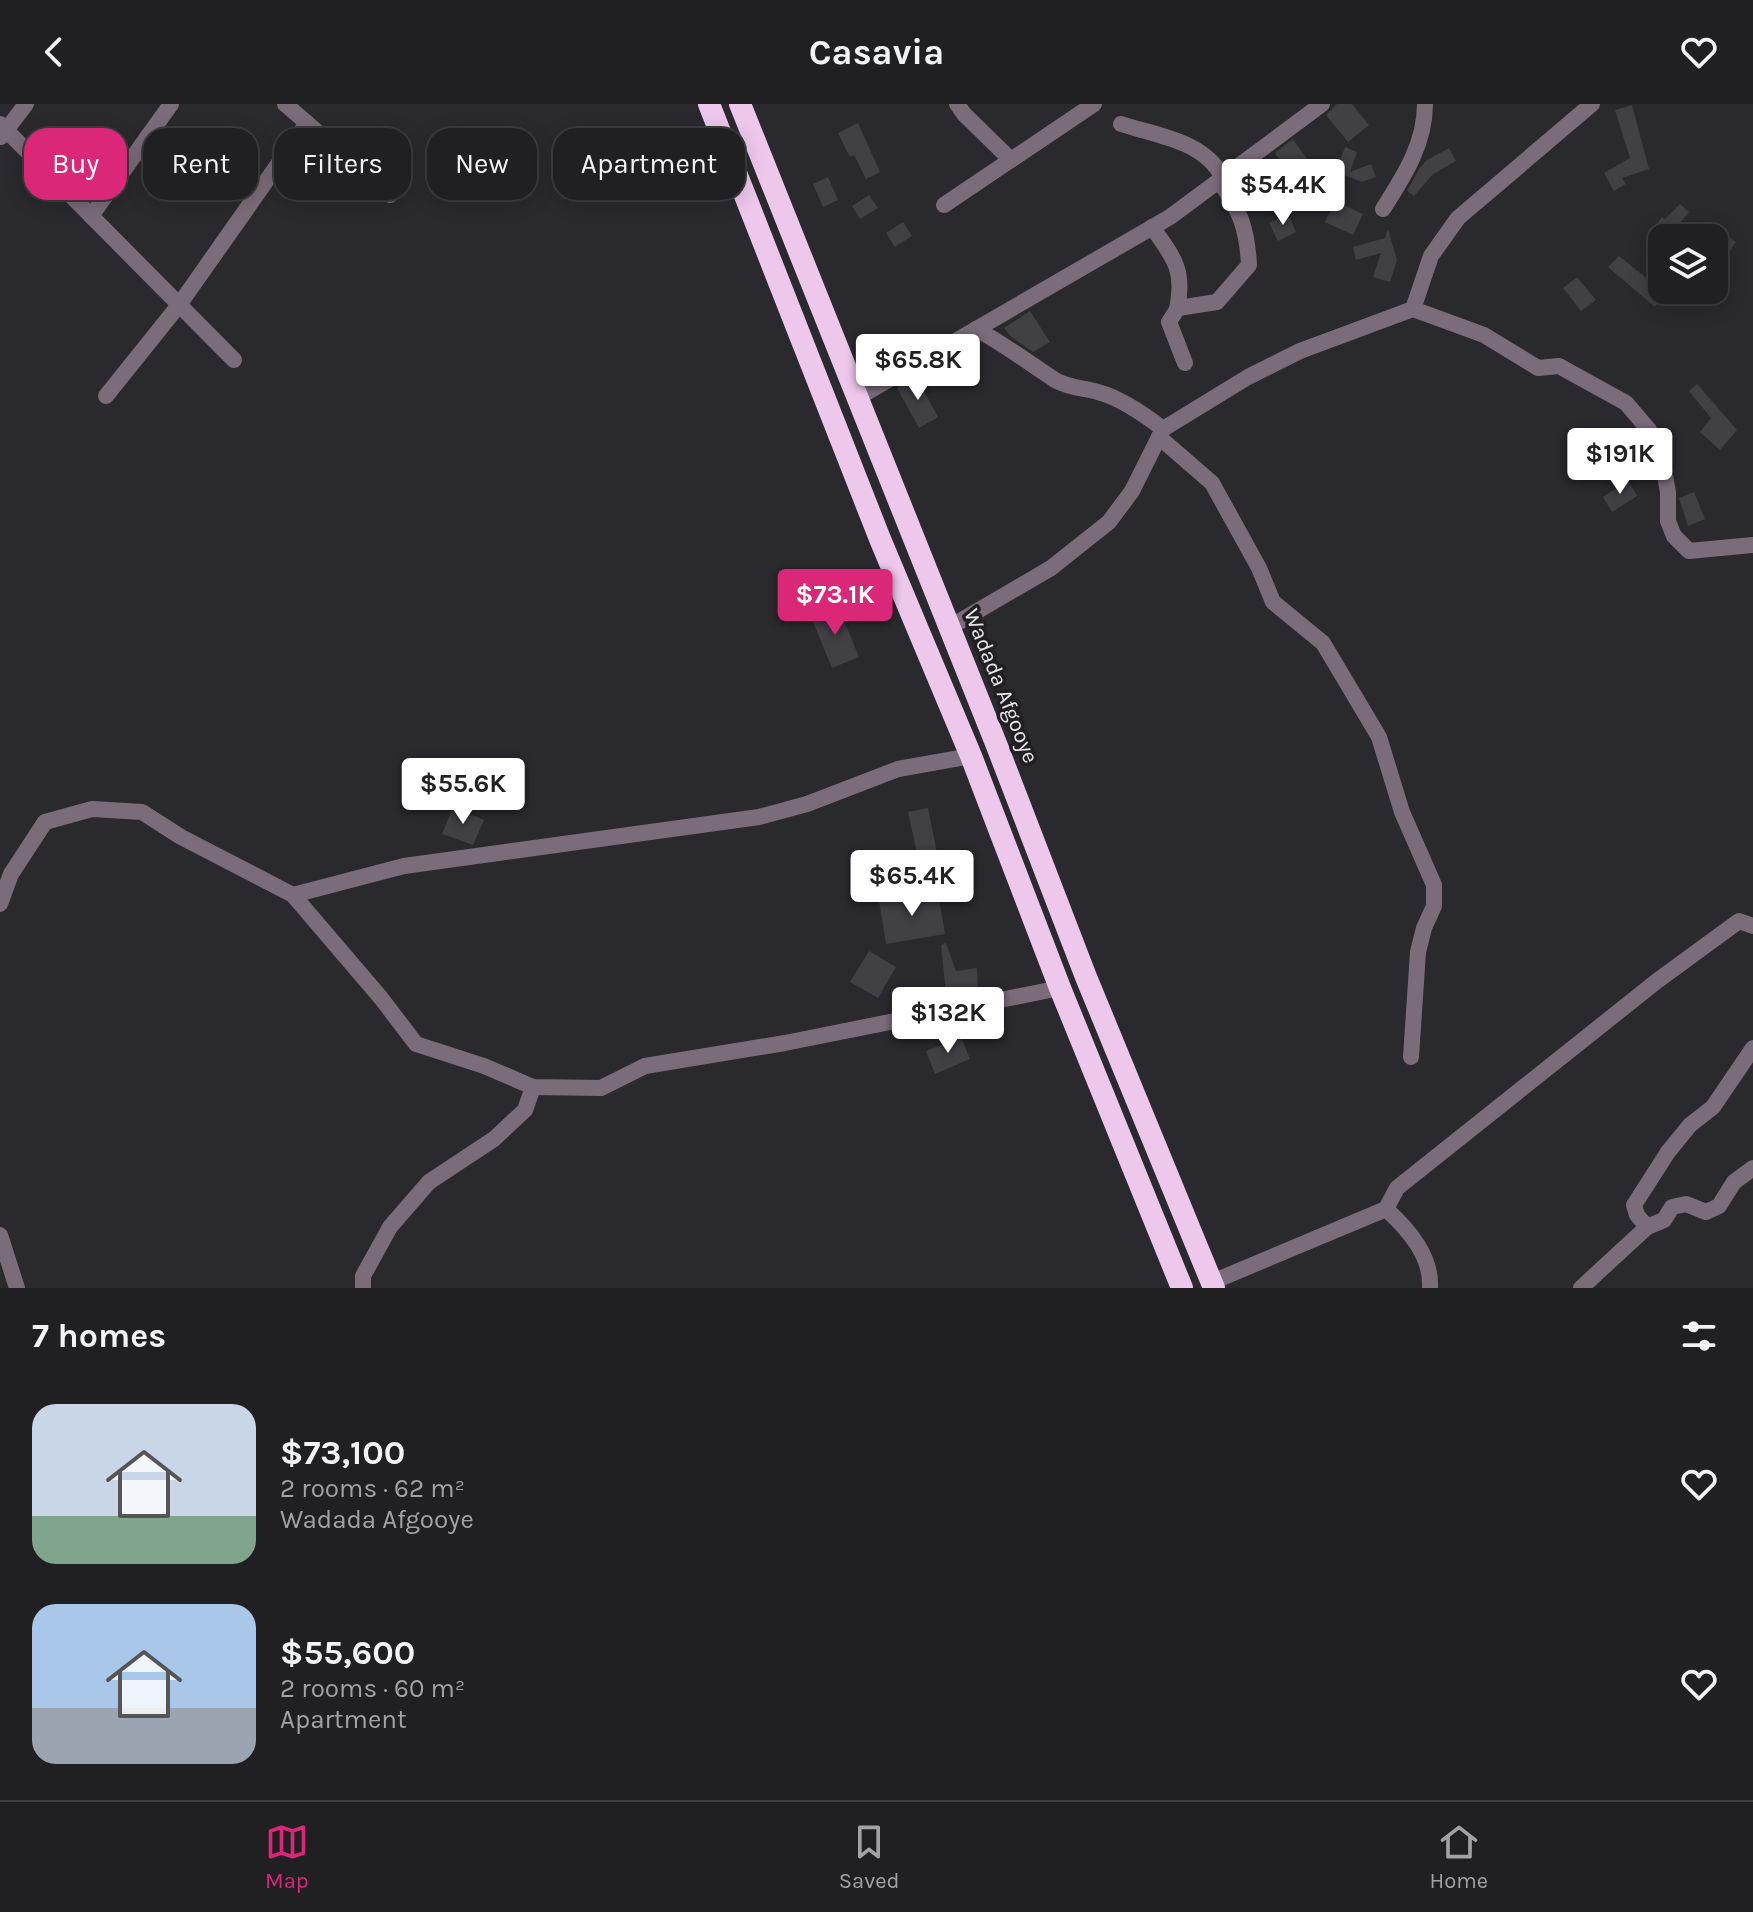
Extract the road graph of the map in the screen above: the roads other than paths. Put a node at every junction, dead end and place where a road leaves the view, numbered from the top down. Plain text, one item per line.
1 (26, 104) edge
2 (171, 104) edge
3 (285, 104) edge
4 (709, 104) edge
5 (740, 104) edge
6 (957, 104) edge
7 (1094, 104) edge
8 (1322, 104) edge
9 (1425, 104) edge
10 (1592, 104) edge
11 (1574, 110) edge
12 (307, 123) junction
13 (1121, 124) dead end
14 (313, 128) edge
15 (2, 131) edge
16 (1011, 160) junction
17 (1221, 180) junction
18 (944, 205) dead end
19 (1383, 209) dead end
20 (91, 216) junction
21 (1152, 227) junction
22 (179, 305) junction
23 (1177, 309) junction
24 (1413, 309) junction
25 (976, 329) junction
26 (234, 360) dead end
27 (1185, 363) dead end
28 (106, 396) dead end
29 (857, 398) junction
30 (1161, 433) junction
31 (1753, 545) edge
32 (950, 627) junction
33 (971, 756) junction
34 (293, 895) junction
35 (0, 904) edge
36 (1752, 921) edge
37 (1060, 988) junction
38 (1753, 1048) edge
39 (1411, 1057) dead end
40 (533, 1087) junction
41 (1753, 1168) edge
42 (1386, 1209) junction
43 (1647, 1227) junction
44 (0, 1235) edge
45 (1213, 1285) edge
46 (17, 1288) edge
47 (363, 1288) edge
48 (1182, 1288) edge
49 (1430, 1288) edge
50 (1581, 1288) edge

1 - 15 street
2 - 20 street
3 - 12 street
4 - 33 highway
5 - 29 highway, Wadada Afgooye
6 - 16 street
7 - 16 street
8 - 17 street
9 - 19 street
10 - 11 street
11 - 24 street
12 - 14 street
12 - 22 street
13 - 17 street
15 - 20 street
16 - 18 street
17 - 21 street
17 - 23 street
20 - 22 street
21 - 23 street
21 - 25 street
22 - 26 street
22 - 28 street
23 - 27 street
24 - 30 street
24 - 31 street
25 - 29 street
25 - 30 street
29 - 32 highway, Wadada Afgooye
30 - 32 street
30 - 39 street
32 - 45 highway, Wadada Afgooye
33 - 34 street
33 - 37 highway
34 - 35 street
34 - 40 street
36 - 42 street
37 - 40 street
37 - 48 highway
38 - 43 street
40 - 47 street
41 - 43 street
42 - 45 street
42 - 49 street
43 - 50 street
44 - 46 street

